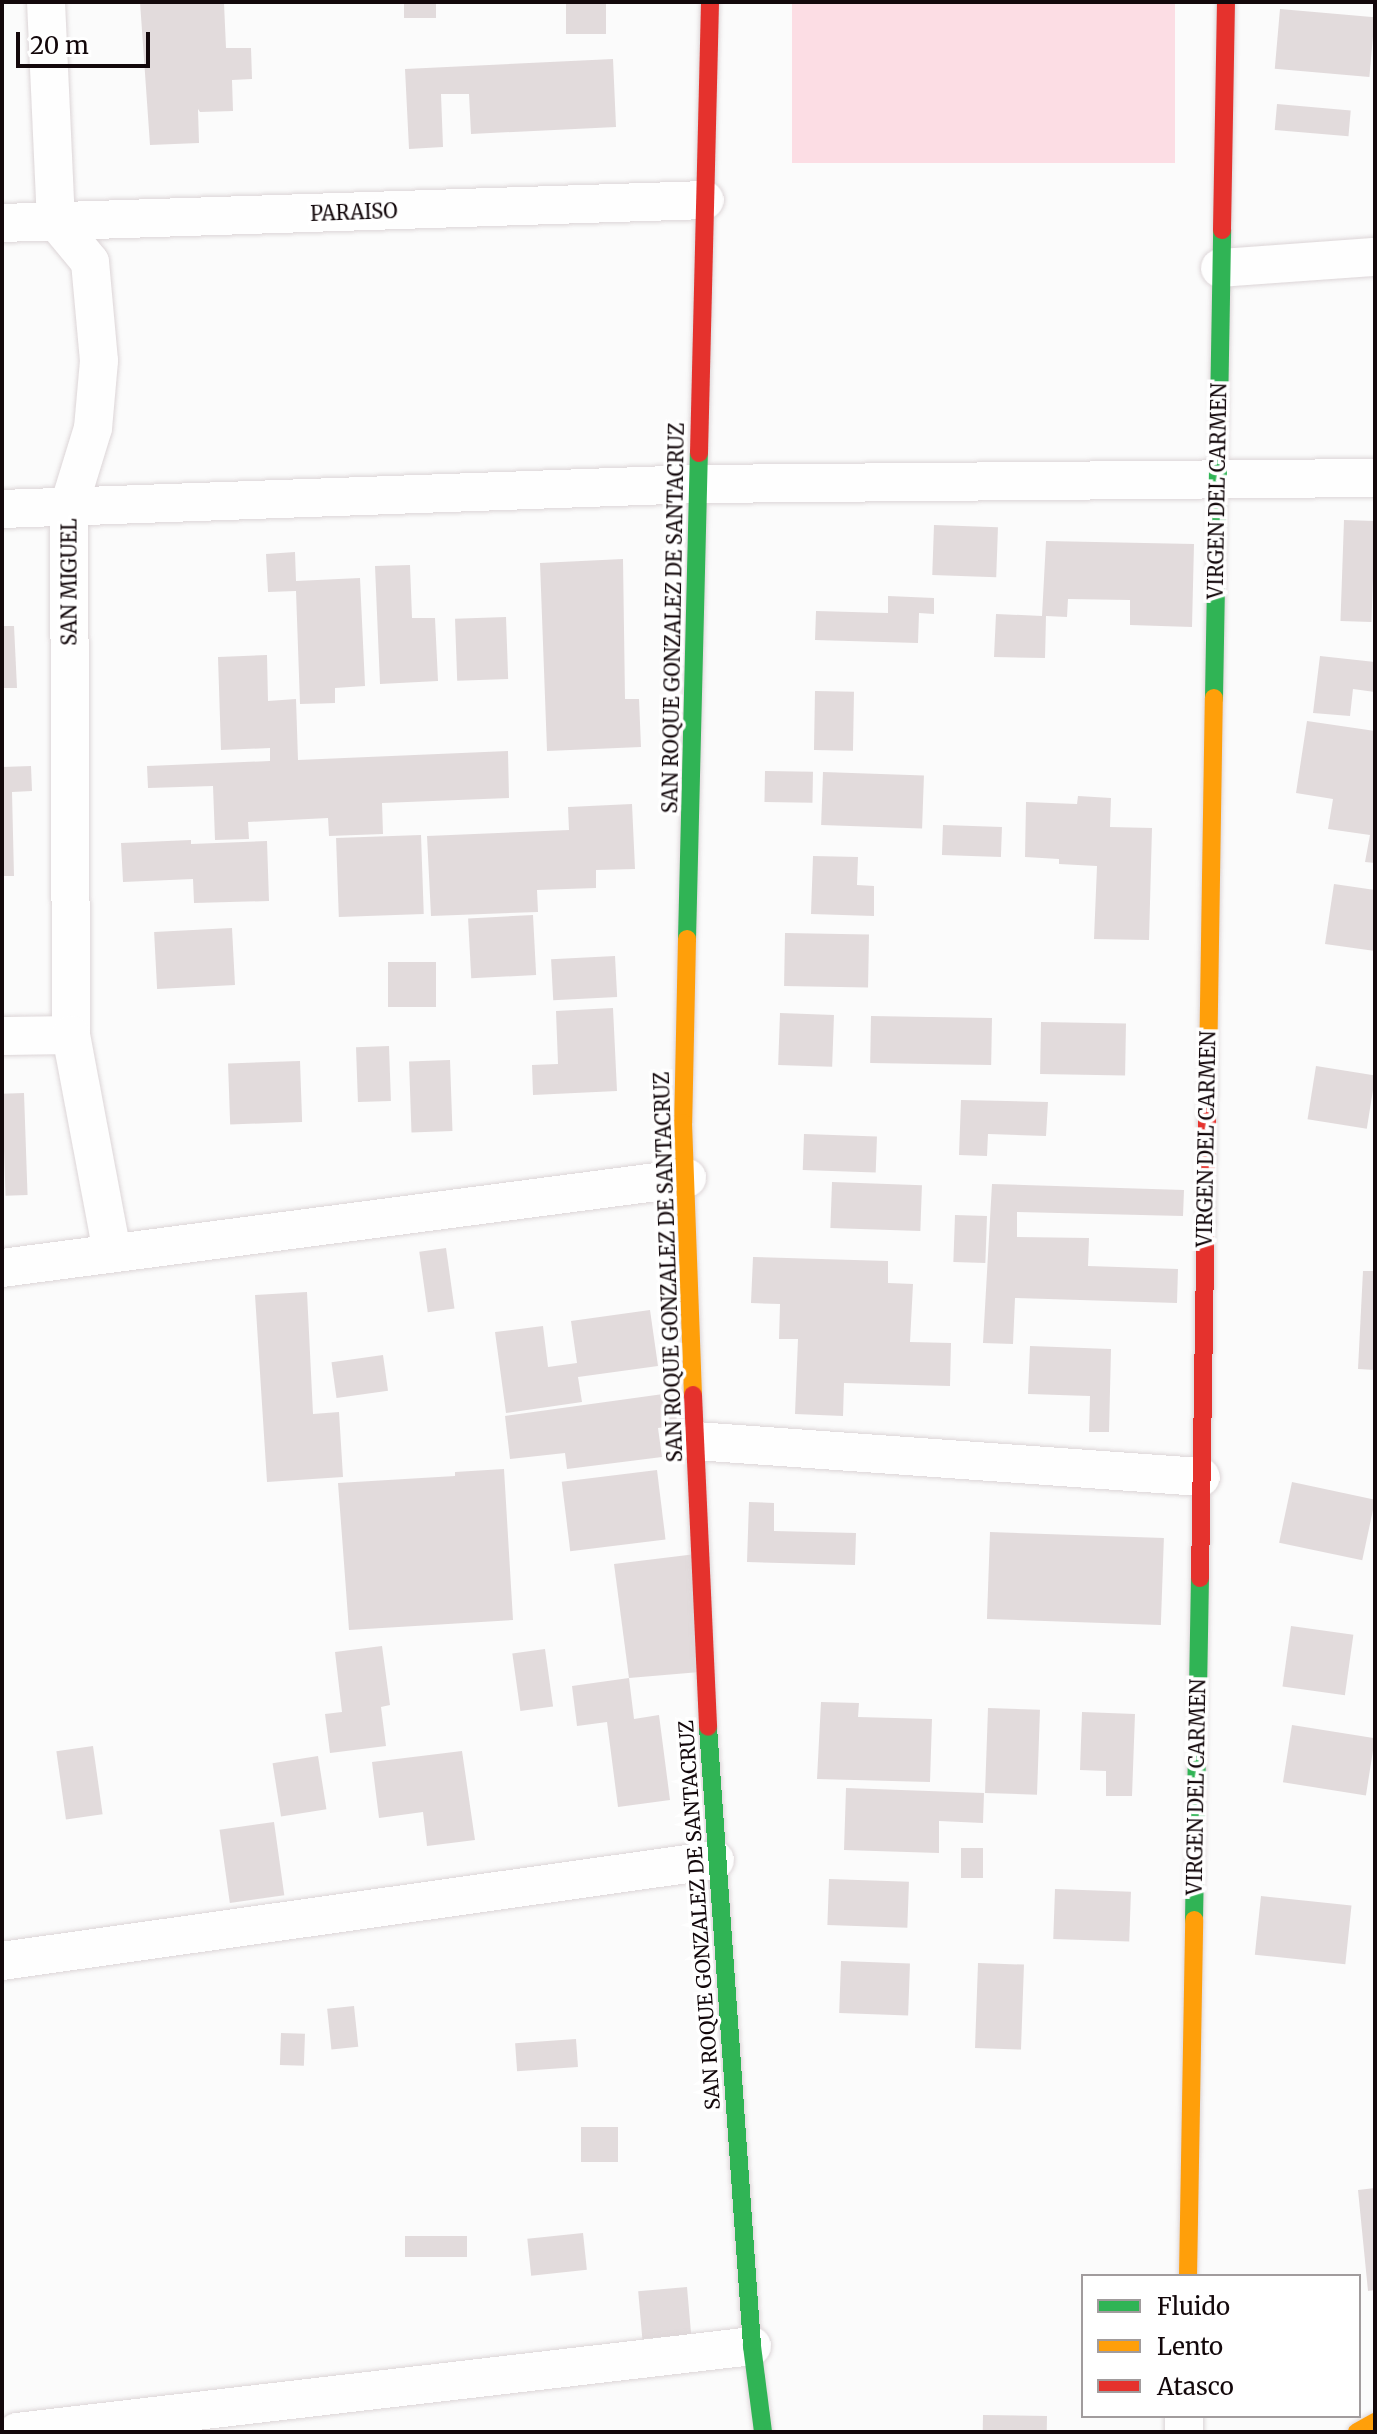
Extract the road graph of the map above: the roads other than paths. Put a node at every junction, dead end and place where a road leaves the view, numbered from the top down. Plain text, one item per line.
1 (46, 2) edge
2 (710, 2) edge
3 (1226, 2) edge
4 (705, 200) junction
5 (56, 221) junction
6 (2, 223) edge
7 (1375, 257) edge
8 (1220, 268) junction
9 (1375, 478) edge
10 (1217, 479) junction
11 (698, 484) junction
12 (69, 506) junction
13 (2, 509) edge
14 (71, 1035) junction
15 (2, 1036) edge
16 (687, 1178) junction
17 (112, 1253) junction
18 (2, 1268) edge
19 (696, 1441) junction
20 (1201, 1477) junction
21 (715, 1860) junction
22 (2, 1961) edge
23 (1188, 2274) edge
24 (752, 2346) junction
25 (1375, 2422) edge
26 (17, 2432) edge
27 (763, 2432) edge
28 (1357, 2432) edge

1 - 5 street
2 - 4 street, SAN ROQUE GONZALEZ DE SANTACRUZ
3 - 8 street, VIRGEN DEL CARMEN
4 - 5 street, PARAISO
4 - 11 street, SAN ROQUE GONZALEZ DE SANTACRUZ
5 - 6 street, PARAISO
5 - 12 street, SAN MIGUEL
7 - 8 street
8 - 10 street, VIRGEN DEL CARMEN
9 - 10 street
10 - 11 street
10 - 20 street, VIRGEN DEL CARMEN
11 - 12 street
11 - 16 street, SAN ROQUE GONZALEZ DE SANTACRUZ
12 - 13 street
12 - 14 street, SAN MIGUEL
14 - 15 street
14 - 17 street, SAN MIGUEL
16 - 17 street
16 - 19 street, SAN ROQUE GONZALEZ DE SANTACRUZ
17 - 18 street
19 - 20 street
19 - 21 street, SAN ROQUE GONZALEZ DE SANTACRUZ
20 - 23 street, VIRGEN DEL CARMEN
21 - 22 street
21 - 24 street, SAN ROQUE GONZALEZ DE SANTACRUZ
24 - 26 street
24 - 27 street, SAN ROQUE GONZALEZ DE SANTACRUZ
25 - 28 street

